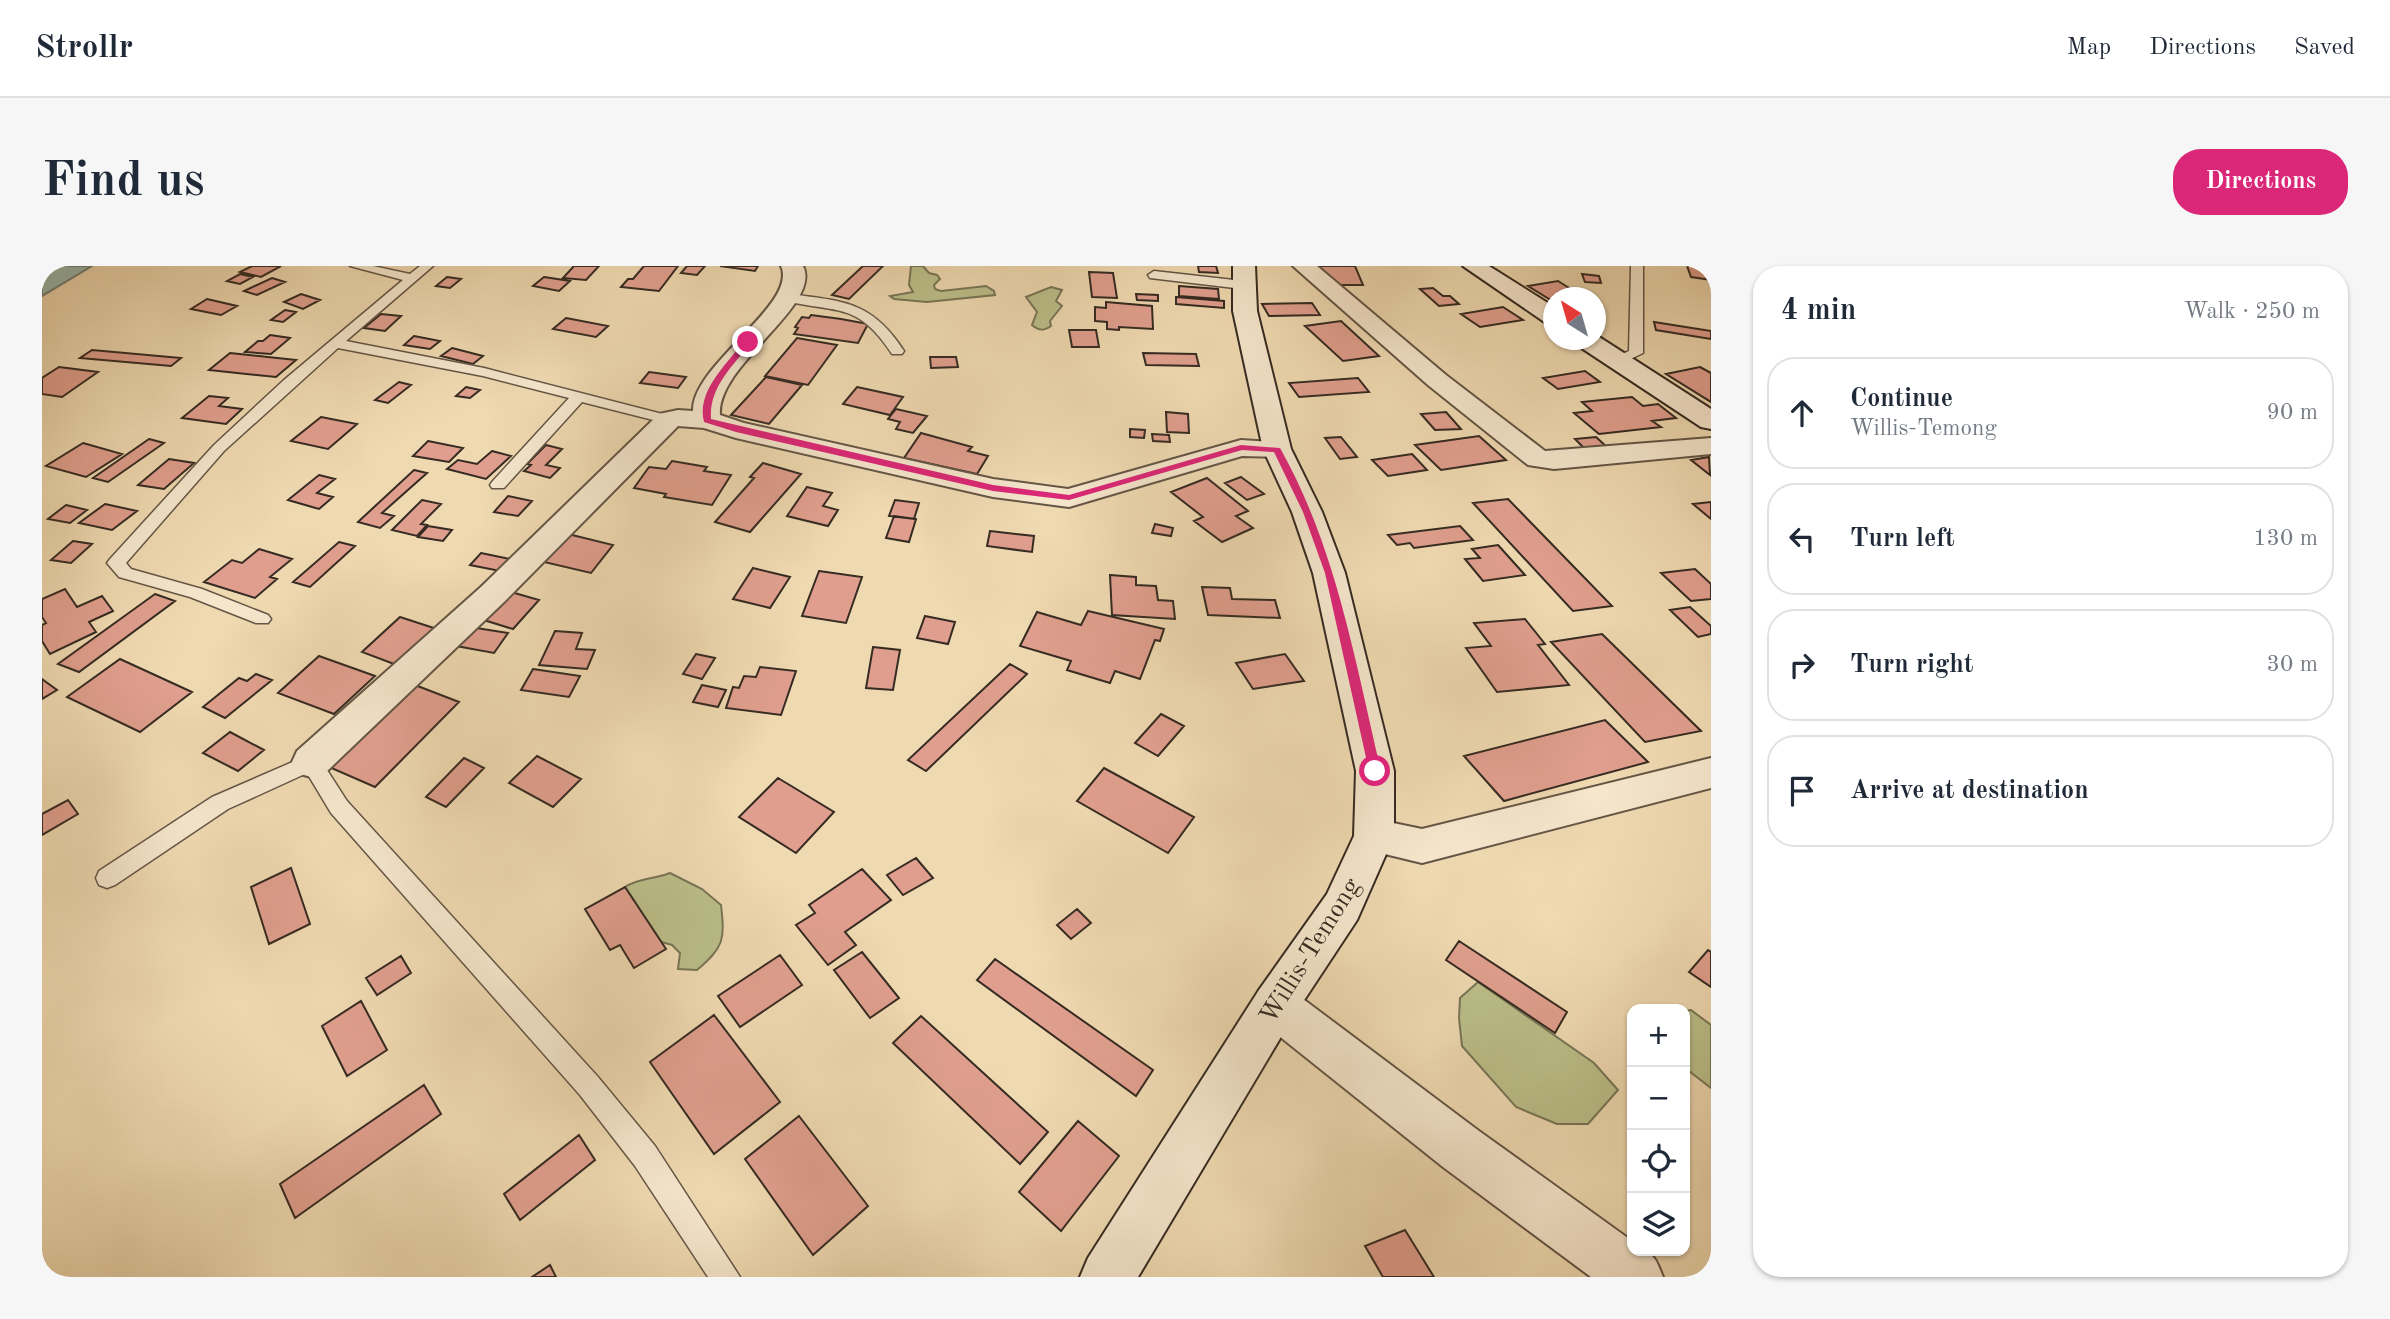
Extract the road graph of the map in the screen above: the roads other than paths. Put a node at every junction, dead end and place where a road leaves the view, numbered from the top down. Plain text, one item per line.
1 (356, 266) edge
2 (427, 266) edge
3 (792, 266) edge
4 (1304, 266) edge
5 (1474, 266) edge
6 (1637, 266) edge
7 (1154, 275) dead end
8 (1243, 275) edge
9 (413, 278) junction
10 (789, 298) junction
11 (1543, 311) edge
12 (338, 344) junction
13 (1601, 350) edge
14 (897, 351) dead end
15 (1618, 361) junction
16 (577, 398) junction
17 (669, 420) junction
18 (707, 421) junction
19 (1711, 421) edge
20 (1711, 446) edge
21 (1277, 449) junction
22 (498, 485) dead end
23 (262, 619) dead end
24 (311, 762) junction
25 (1711, 773) edge
26 (1374, 836) junction
27 (107, 878) dead end
28 (1276, 1005) junction
29 (725, 1277) edge
30 (1107, 1277) edge
31 (1636, 1277) edge

1 - 9 lane
2 - 9 lane
3 - 10 street
4 - 20 street
5 - 11 street
6 - 15 lane
7 - 8 lane
8 - 21 street, Willis-Temong
9 - 12 lane
10 - 14 lane
10 - 18 street
12 - 16 lane
12 - 23 lane
13 - 15 street
15 - 19 street
16 - 17 lane
16 - 22 lane
17 - 18 street
17 - 24 street
18 - 21 street
21 - 26 street, Willis-Temong
24 - 27 lane
24 - 29 lane
25 - 26 street
26 - 28 street, Willis-Temong
28 - 30 street, Willis-Temong
28 - 31 street

